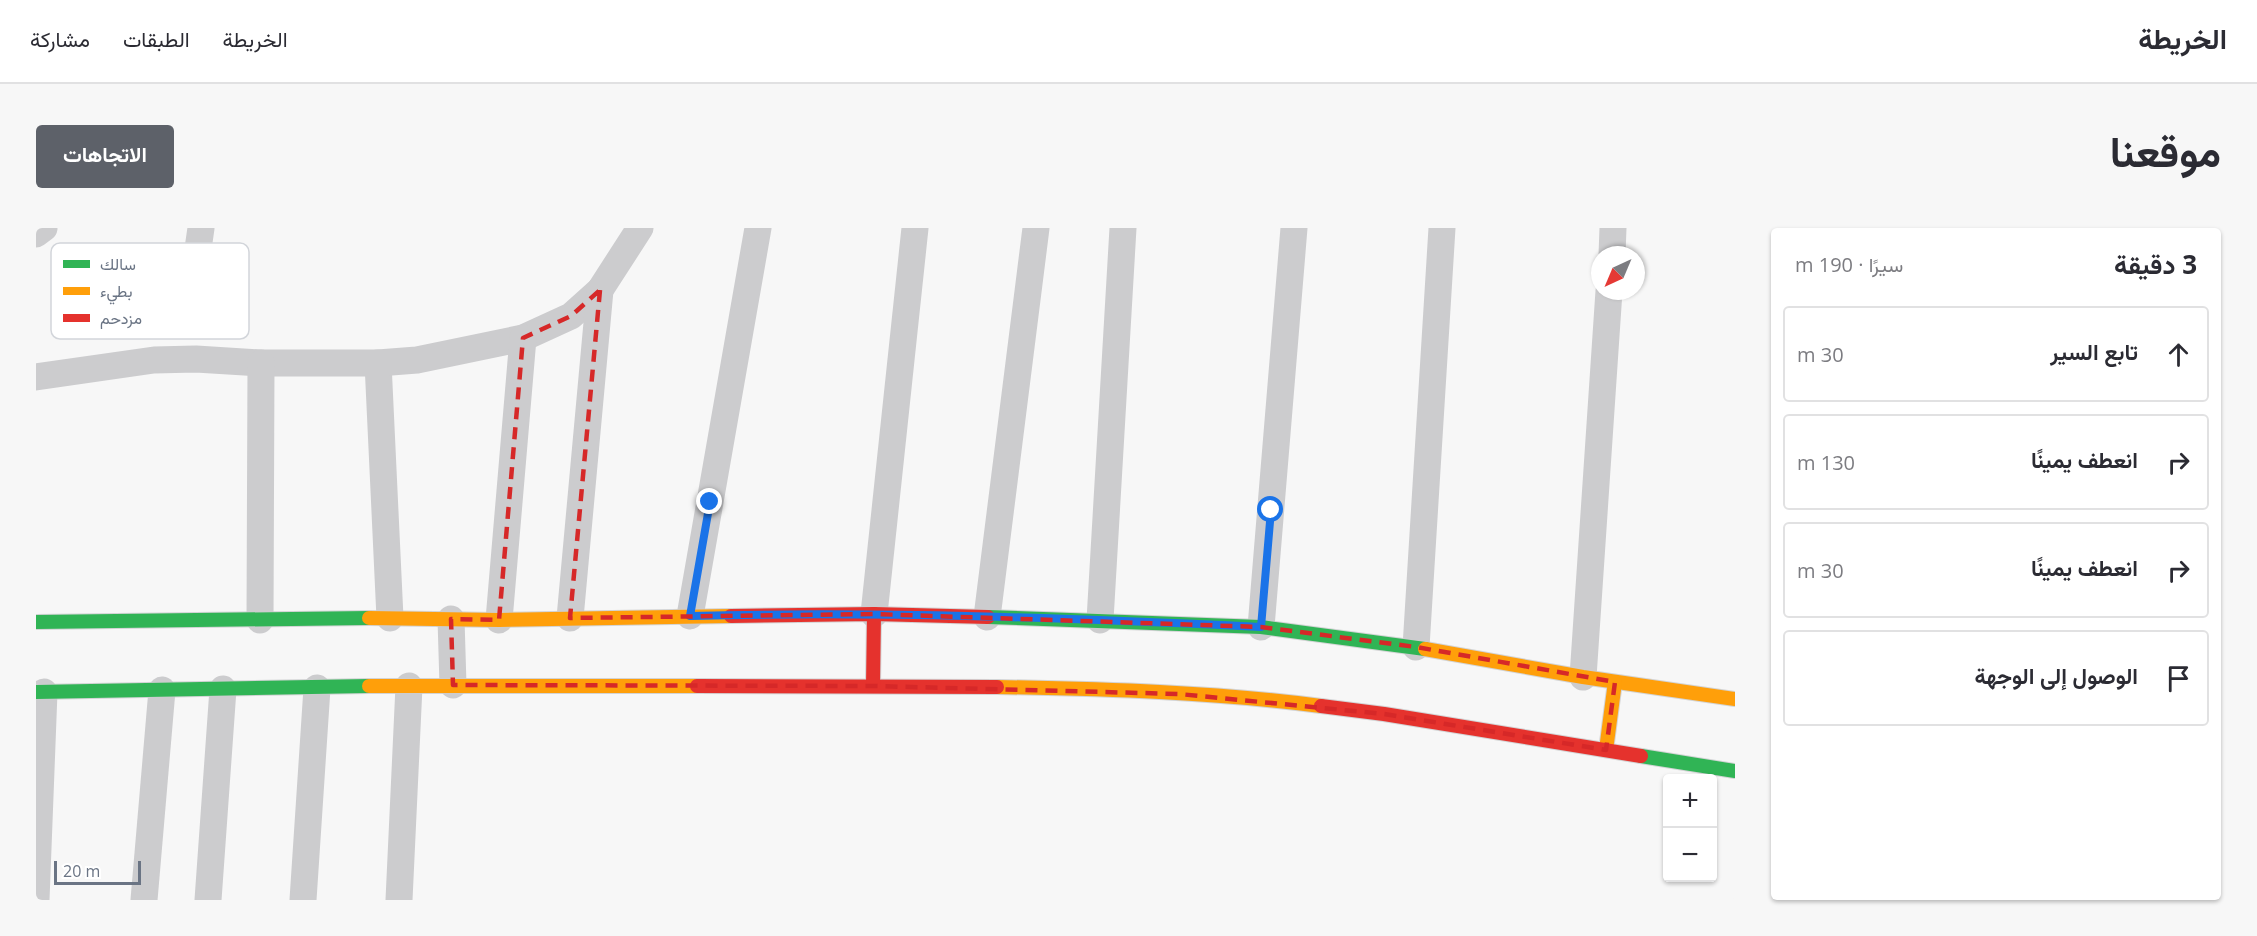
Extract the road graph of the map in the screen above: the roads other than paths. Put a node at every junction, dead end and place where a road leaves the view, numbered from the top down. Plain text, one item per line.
1 (44, 228) edge
2 (640, 228) edge
3 (758, 228) edge
4 (915, 228) edge
5 (1036, 228) edge
6 (1123, 228) edge
7 (1294, 228) edge
8 (1442, 228) edge
9 (1613, 228) edge
10 (36, 234) edge
11 (1612, 246) edge
12 (600, 290) junction
13 (1608, 300) edge
14 (523, 338) junction
15 (261, 363) junction
16 (378, 363) junction
17 (36, 377) edge
18 (874, 614) junction
19 (690, 616) junction
20 (987, 616) junction
21 (390, 618) junction
22 (570, 618) junction
23 (452, 619) junction
24 (260, 620) junction
25 (499, 620) junction
26 (1100, 620) junction
27 (36, 622) edge
28 (1261, 627) junction
29 (1416, 647) junction
30 (1583, 677) junction
31 (1614, 682) junction
32 (453, 685) junction
33 (409, 686) junction
34 (873, 686) junction
35 (317, 688) junction
36 (223, 689) junction
37 (162, 690) junction
38 (40, 692) edge
39 (1735, 699) edge
40 (1606, 750) junction
41 (1735, 771) edge
42 (36, 900) edge
43 (144, 900) edge
44 (208, 900) edge
45 (303, 900) edge
46 (399, 900) edge

1 - 10 street
2 - 12 street
3 - 19 street
4 - 18 street
5 - 20 street
6 - 26 street
7 - 28 street
8 - 29 street
9 - 11 street
12 - 14 street
12 - 22 street
13 - 30 street
14 - 16 street
14 - 25 street
15 - 16 street
15 - 17 street
15 - 24 street
16 - 21 street
18 - 19 street
18 - 20 street
18 - 34 street
19 - 22 street
20 - 26 street
21 - 23 street
21 - 24 street
22 - 25 street
23 - 25 street
23 - 32 street
24 - 27 street
26 - 28 street
28 - 29 street
29 - 30 street
30 - 31 street
31 - 39 street
31 - 40 street
32 - 33 street
32 - 34 street
33 - 35 street
33 - 46 street
34 - 40 street
35 - 36 street
35 - 45 street
36 - 37 street
36 - 44 street
37 - 38 street
37 - 43 street
38 - 42 street
40 - 41 street

